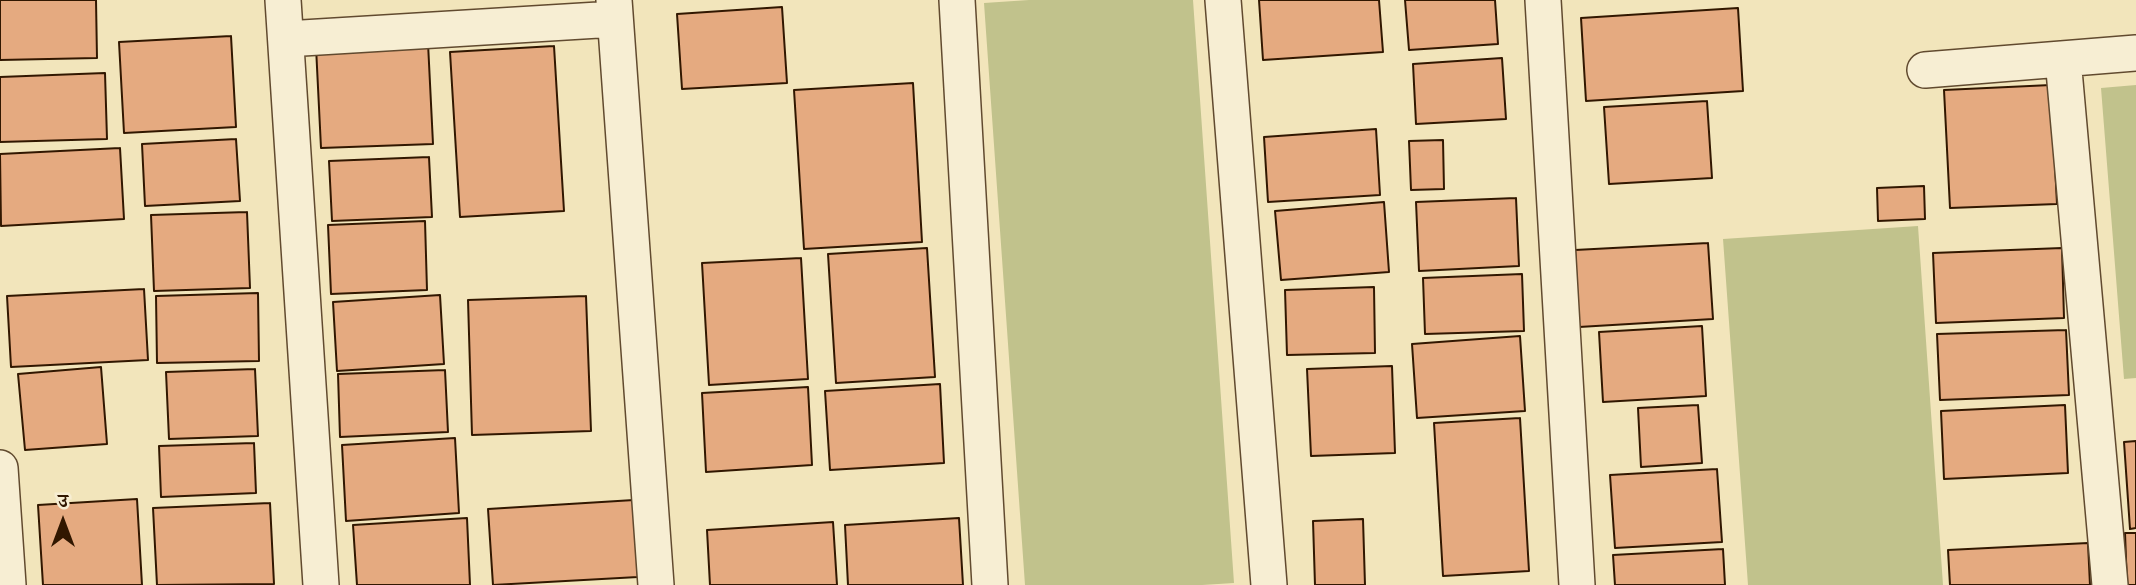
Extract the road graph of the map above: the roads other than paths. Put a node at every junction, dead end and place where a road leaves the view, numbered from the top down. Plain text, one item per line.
1 (284, 0) edge
2 (957, 0) edge
3 (1223, 0) edge
4 (1543, 0) edge
5 (615, 9) edge
6 (286, 39) junction
7 (2136, 53) edge
8 (2063, 59) junction
9 (1925, 69) dead end
10 (0, 468) edge
11 (8, 585) edge
12 (321, 585) edge
13 (656, 585) edge
14 (990, 585) edge
15 (1269, 585) edge
16 (1577, 585) edge
17 (2110, 585) edge

1 - 6 street
2 - 14 street
3 - 15 street
4 - 16 street
5 - 6 street
5 - 13 street
6 - 12 street
7 - 8 street
8 - 9 street
8 - 17 street
10 - 11 street

